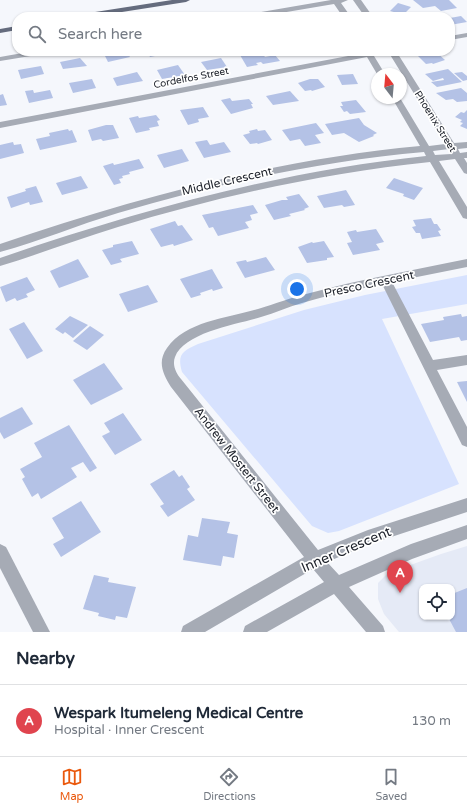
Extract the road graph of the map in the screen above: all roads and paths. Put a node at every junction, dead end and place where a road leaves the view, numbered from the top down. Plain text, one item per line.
1 (186, 0) edge
2 (356, 0) edge
3 (340, 1) edge
4 (113, 12) edge
5 (274, 12) edge
6 (345, 12) edge
7 (365, 12) edge
8 (12, 27) edge
9 (0, 28) edge
10 (12, 28) edge
11 (0, 31) edge
12 (467, 35) edge
13 (455, 37) edge
14 (22, 56) edge
15 (353, 56) edge
16 (370, 56) edge
17 (395, 56) edge
18 (0, 60) edge
19 (377, 68) edge
20 (400, 104) edge
21 (0, 125) edge
22 (467, 145) edge
23 (452, 146) junction
24 (426, 149) junction
25 (462, 156) edge
26 (433, 159) junction
27 (467, 171) edge
28 (467, 216) edge
29 (0, 248) edge
30 (0, 262) edge
31 (467, 263) edge
32 (385, 279) junction
33 (168, 358) joint
34 (467, 360) edge
35 (428, 366) junction
36 (467, 441) edge
37 (467, 505) edge
38 (467, 532) edge
39 (0, 552) edge
40 (315, 559) junction
41 (336, 584) junction
42 (42, 632) edge
43 (189, 632) edge
44 (251, 632) edge
45 (377, 632) edge

1 - 4 main road
2 - 7 street
3 - 5 street
3 - 6 street
8 - 9 main road
10 - 11 main road
12 - 13 street
14 - 18 street
15 - 21 street, Cordelfos Street
16 - 19 street
17 - 23 street, Phoenix Street
20 - 24 street, Phoenix Street
22 - 23 street, Middle Crescent
23 - 24 street, Middle Crescent
23 - 25 street, Phoenix Street
24 - 26 street, Phoenix Street
24 - 29 street, Middle Crescent
25 - 26 street, Middle Crescent
25 - 27 street, Phoenix Street
26 - 28 street, Phoenix Street
26 - 30 street, Middle Crescent
31 - 32 street, Presco Crescent
32 - 33 street, Presco Crescent
32 - 35 street
33 - 40 street, Andrew Mostert Street
34 - 35 street
35 - 36 street
37 - 40 street, Inner Crescent
38 - 41 street
39 - 42 street
40 - 41 street, Andrew Mostert Street
40 - 43 street, Inner Crescent
41 - 44 street
41 - 45 street

